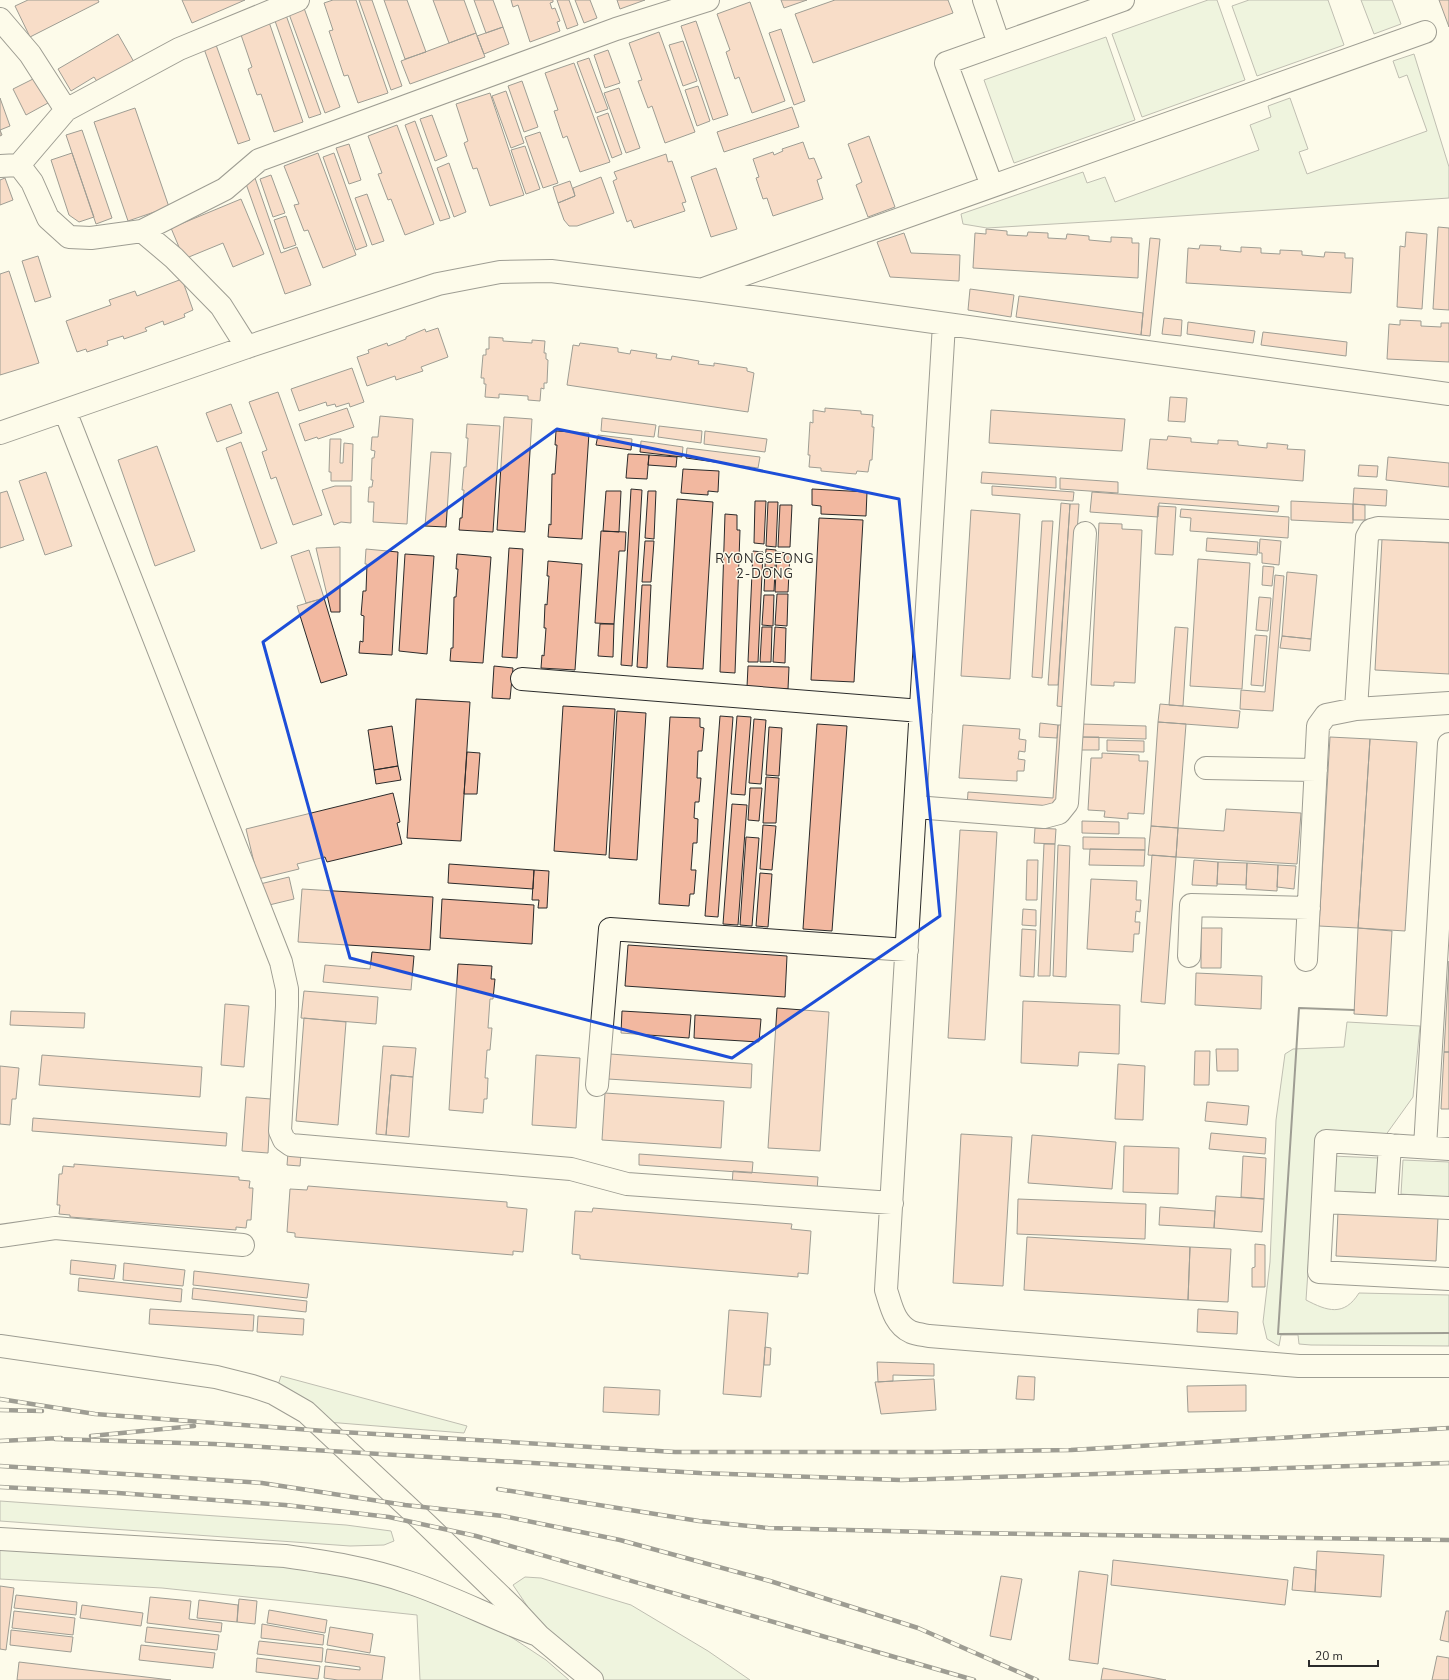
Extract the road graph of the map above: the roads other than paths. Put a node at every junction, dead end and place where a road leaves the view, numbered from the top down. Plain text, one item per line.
1 (298, 0) edge
2 (708, 0) edge
3 (984, 0) edge
4 (1123, 0) edge
5 (0, 19) edge
6 (1425, 32) dead end
7 (999, 44) junction
8 (66, 110) junction
9 (10, 166) edge
10 (992, 186) junction
11 (142, 232) junction
12 (703, 290) junction
13 (944, 324) junction
14 (247, 347) junction
15 (1449, 394) edge
16 (65, 411) junction
17 (0, 433) edge
18 (1449, 531) edge
19 (1086, 533) dead end
20 (522, 679) dead end
21 (1449, 703) edge
22 (1356, 709) junction
23 (921, 711) junction
24 (1449, 744) edge
25 (1206, 768) dead end
26 (1316, 770) junction
27 (915, 808) junction
28 (1309, 908) junction
29 (907, 950) junction
30 (1189, 956) dead end
31 (1306, 960) dead end
32 (598, 1084) dead end
33 (1390, 1145) junction
34 (1425, 1147) junction
35 (1449, 1149) edge
36 (1323, 1202) junction
37 (892, 1203) junction
38 (1386, 1205) junction
39 (1449, 1208) edge
40 (0, 1236) edge
41 (243, 1245) dead end
42 (1449, 1279) edge
43 (0, 1346) edge
44 (1449, 1366) edge
45 (0, 1539) edge
46 (539, 1636) junction
47 (592, 1680) edge

1 - 8 street
2 - 11 street
3 - 7 street
4 - 7 street
5 - 8 street
6 - 10 street
7 - 10 street
8 - 9 street
9 - 11 street
10 - 12 street
11 - 14 street
12 - 13 street
12 - 14 street
13 - 15 street
13 - 23 street
14 - 16 street
16 - 17 street
16 - 37 street
18 - 22 street
19 - 27 street
20 - 23 street
21 - 22 street
22 - 26 street
23 - 27 street
24 - 34 street
25 - 26 street
26 - 28 street
27 - 29 street
28 - 30 street
28 - 31 street
29 - 32 street
29 - 37 street
33 - 34 street
33 - 36 street
33 - 38 street
34 - 35 street
36 - 38 street
36 - 42 street
37 - 44 street
38 - 39 street
40 - 41 street
43 - 46 street
45 - 46 street
46 - 47 street

